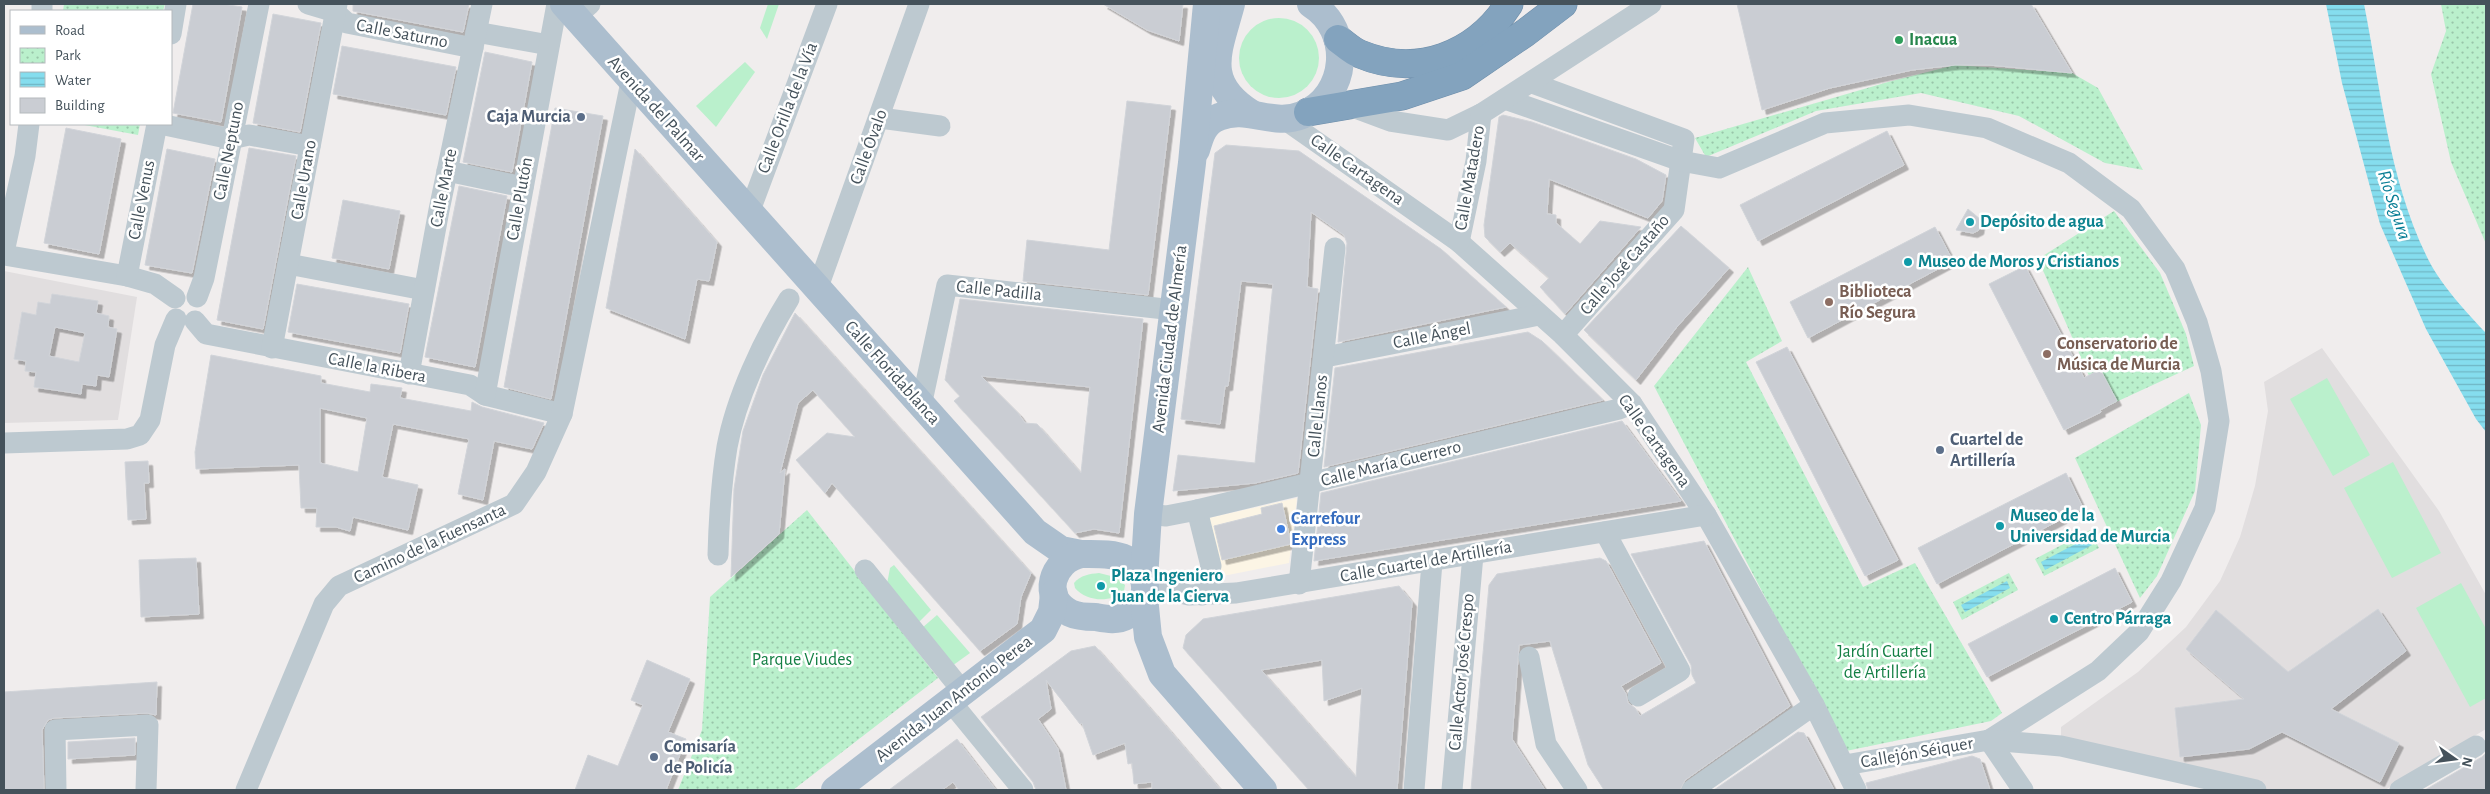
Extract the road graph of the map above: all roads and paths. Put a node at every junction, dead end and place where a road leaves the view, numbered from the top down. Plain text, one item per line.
1 (176, 4) edge
2 (259, 4) edge
3 (308, 4) edge
4 (482, 4) edge
5 (827, 4) edge
6 (919, 4) edge
7 (1207, 4) edge
8 (1231, 4) edge
9 (1310, 4) edge
10 (1509, 4) edge
11 (1563, 4) edge
12 (1651, 4) edge
13 (571, 7) edge
14 (336, 8) edge
15 (172, 28) edge
16 (1338, 39) junction
17 (475, 40) junction
18 (549, 45) junction
19 (631, 82) junction
20 (1532, 82) junction
21 (1505, 100) junction
22 (1347, 105) junction
23 (1252, 114) junction
24 (1481, 114) junction
25 (1296, 116) junction
26 (880, 118) junction
27 (29, 125) edge
28 (158, 125) edge
29 (163, 125) edge
30 (940, 126) dead end
31 (231, 139) junction
32 (310, 146) junction
33 (1681, 161) junction
34 (1192, 163) junction
35 (447, 171) junction
36 (523, 187) junction
37 (749, 213) junction
38 (1459, 242) junction
39 (1335, 248) dead end
40 (4, 253) edge
41 (288, 264) junction
42 (126, 276) junction
43 (424, 290) junction
44 (817, 290) junction
45 (197, 297) junction
46 (175, 298) junction
47 (789, 299) dead end
48 (1174, 310) junction
49 (1539, 315) junction
50 (185, 320) junction
51 (1563, 335) junction
52 (272, 348) junction
53 (1324, 357) junction
54 (409, 374) junction
55 (484, 395) junction
56 (1632, 404) junction
57 (921, 406) junction
58 (562, 414) junction
59 (4, 443) edge
60 (1311, 484) junction
61 (1197, 510) junction
62 (1148, 514) junction
63 (1706, 515) junction
64 (1035, 532) junction
65 (1605, 532) junction
66 (718, 554) dead end
67 (1081, 554) junction
68 (1472, 554) junction
69 (1123, 558) junction
70 (1432, 562) junction
71 (865, 570) dead end
72 (1299, 584) junction
73 (1054, 586) junction
74 (1144, 587) junction
75 (1202, 595) junction
76 (1530, 657) dead end
77 (1638, 696) dead end
78 (958, 698) junction
79 (1814, 705) junction
80 (1989, 740) junction
81 (2476, 746) dead end
82 (1845, 765) junction
83 (56, 790) edge
84 (146, 790) edge
85 (246, 790) edge
86 (835, 790) edge
87 (1024, 790) edge
88 (1263, 790) edge
89 (1414, 790) edge
90 (1452, 790) edge
91 (1577, 790) edge
92 (1692, 790) edge
93 (1856, 790) edge
94 (2022, 790) edge
95 (2256, 790) edge
96 (2400, 790) edge

1 - 15 street
2 - 31 street, Calle Neptuno
3 - 14 street, Calle Saturno
4 - 17 street, Calle Marte
5 - 37 street, Calle Orilla de la Vía
6 - 26 street, Calle Óvalo
7 - 34 main road, Avenida Ciudad de Almería
8 - 23 main road
9 - 16 main road
10 - 16 highway
11 - 22 highway
12 - 20 street
13 - 18 street, Calle Plutón
13 - 19 main road, Avenida del Palmar
14 - 17 street, Calle Saturno
14 - 32 street, Calle Urano
16 - 25 main road
17 - 18 street, Calle Saturno
17 - 35 street, Calle Marte
18 - 36 street, Calle Plutón
19 - 37 main road, Avenida del Palmar
19 - 58 street, Camino de la Fuensanta
20 - 21 street
20 - 33 street, Calle José Castaño
21 - 24 street
21 - 33 street
22 - 24 street
22 - 25 highway
23 - 25 main road, Avenida Ciudad de Almería
23 - 34 main road, Avenida Ciudad de Almería
24 - 38 street, Calle Matadero
25 - 38 street, Calle Cartagena
26 - 30 street
26 - 44 street, Calle Óvalo
27 - 40 street
28 - 42 street, Calle Venus
29 - 31 street
31 - 32 street
31 - 45 street, Calle Neptuno
32 - 41 street, Calle Urano
33 - 51 street, Calle José Castaño
33 - 80 street
34 - 48 main road, Avenida Ciudad de Almería
35 - 36 street
35 - 43 street, Calle Marte
36 - 55 street, Calle Plutón
37 - 44 main road, Calle Floridablanca
38 - 49 street, Calle Cartagena
39 - 53 street, Calle Llanos
40 - 42 street
41 - 43 street
41 - 52 street, Calle Urano
42 - 46 street
43 - 54 street, Calle Marte
44 - 57 main road, Calle Floridablanca
45 - 46 street
45 - 50 street
46 - 50 street
47 - 66 street
48 - 57 street, Calle Padilla
48 - 62 main road, Avenida Ciudad de Almería
49 - 51 street, Calle Cartagena
49 - 53 street, Calle Ángel
50 - 52 street, Calle la Ribera
50 - 59 street
51 - 56 street, Calle Cartagena
52 - 54 street, Calle la Ribera
53 - 60 street, Calle Llanos
54 - 55 street, Calle la Ribera
55 - 58 street, Calle la Ribera
56 - 60 street, Calle María Guerrero
56 - 63 street, Calle Cartagena
57 - 64 main road, Calle Floridablanca
58 - 85 street, Camino de la Fuensanta
60 - 61 street, Calle María Guerrero
60 - 72 street, Calle Llanos
61 - 62 street, Calle María Guerrero
61 - 75 street
62 - 69 main road, Avenida Ciudad de Almería
62 - 74 main road, Avenida Ciudad de Almería
63 - 65 street, Calle Cuartel de Artillería
63 - 79 street, Calle Cartagena
64 - 67 main road, Calle Floridablanca
64 - 73 main road, Calle Floridablanca
65 - 68 street, Calle Cuartel de Artillería
65 - 77 street
67 - 69 main road
67 - 73 main road
68 - 70 street, Calle Cuartel de Artillería
68 - 90 street, Calle Actor José Crespo
69 - 74 main road
70 - 72 street, Calle Cuartel de Artillería
70 - 89 street
71 - 78 street
72 - 75 street, Calle Cuartel de Artillería
73 - 74 main road
73 - 78 main road, Avenida Juan Antonio Perea
74 - 75 street, Calle Cuartel de Artillería
74 - 88 main road
76 - 91 street
78 - 86 main road, Avenida Juan Antonio Perea
78 - 87 street
79 - 82 street, Calle Cartagena
79 - 92 street
80 - 82 street, Callejón Séiquer
80 - 94 street
80 - 95 street
81 - 96 street
82 - 93 street, Calle Cartagena
83 - 84 street

